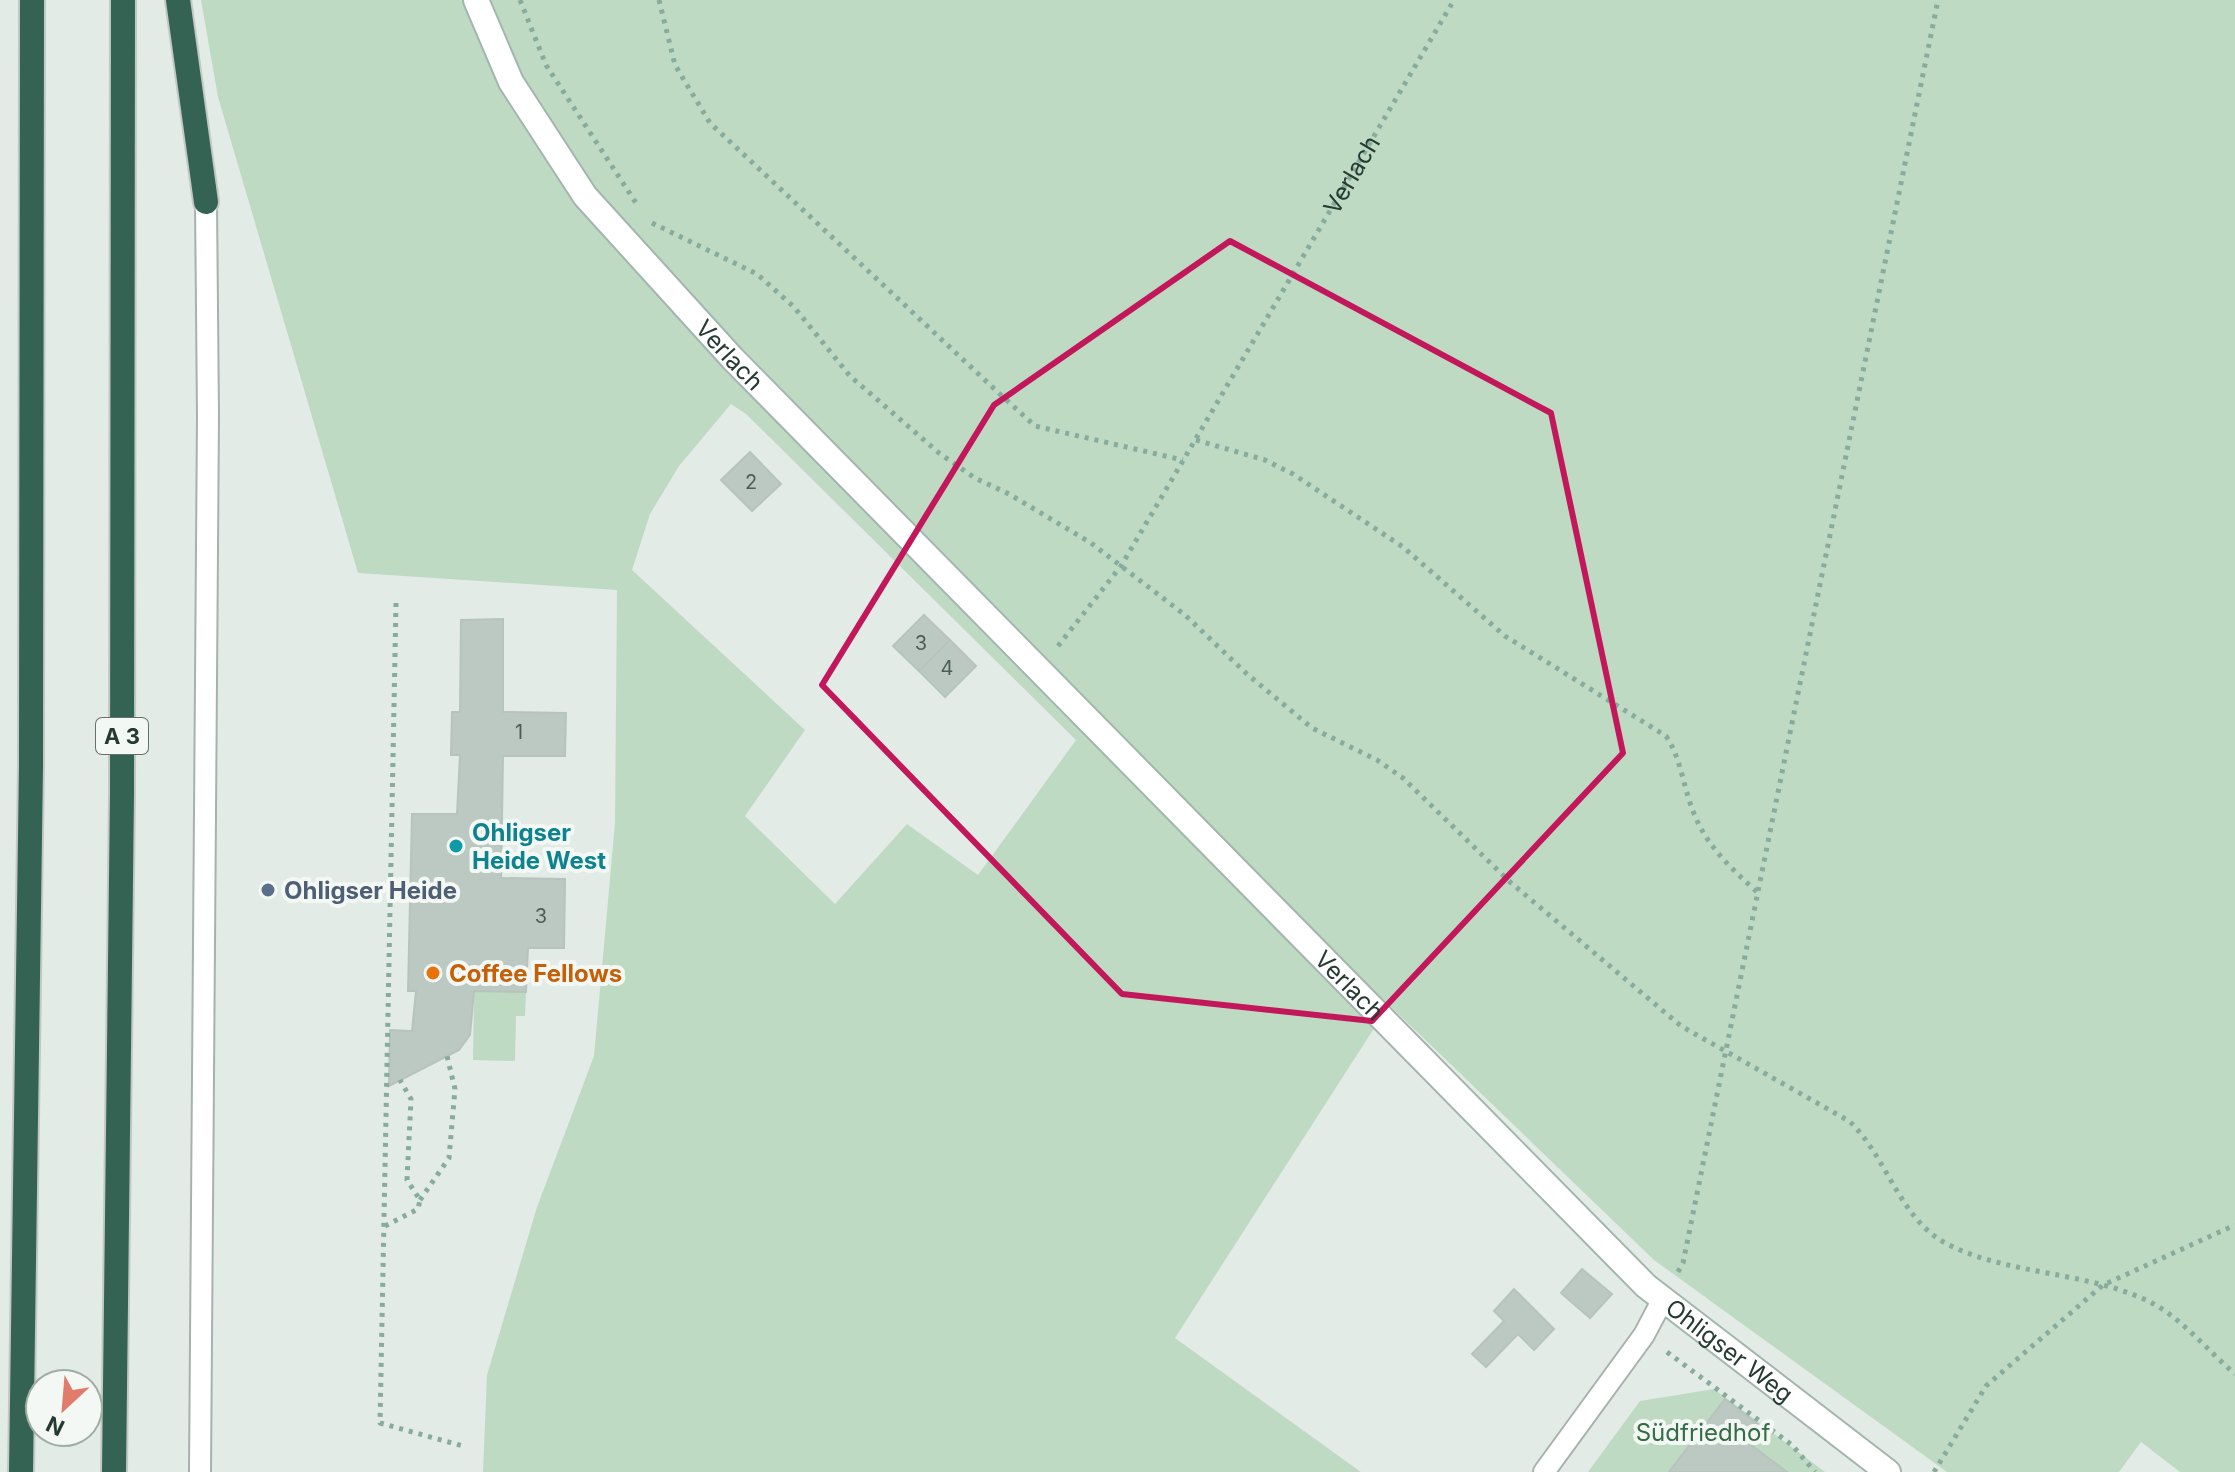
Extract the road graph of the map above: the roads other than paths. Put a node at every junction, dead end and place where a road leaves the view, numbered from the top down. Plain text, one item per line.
1 (32, 0) edge
2 (123, 0) edge
3 (178, 0) edge
4 (476, 0) edge
5 (206, 202) joint
6 (1663, 1299) junction
7 (1886, 1471) edge
8 (21, 1472) edge
9 (114, 1472) edge
10 (200, 1472) edge
11 (1544, 1472) edge

1 - 8 highway
2 - 9 highway, A 3
3 - 5 highway
4 - 6 street, Verlach
5 - 10 lane
6 - 7 street, Ohligser Weg
6 - 11 lane, Ohligser Weg

